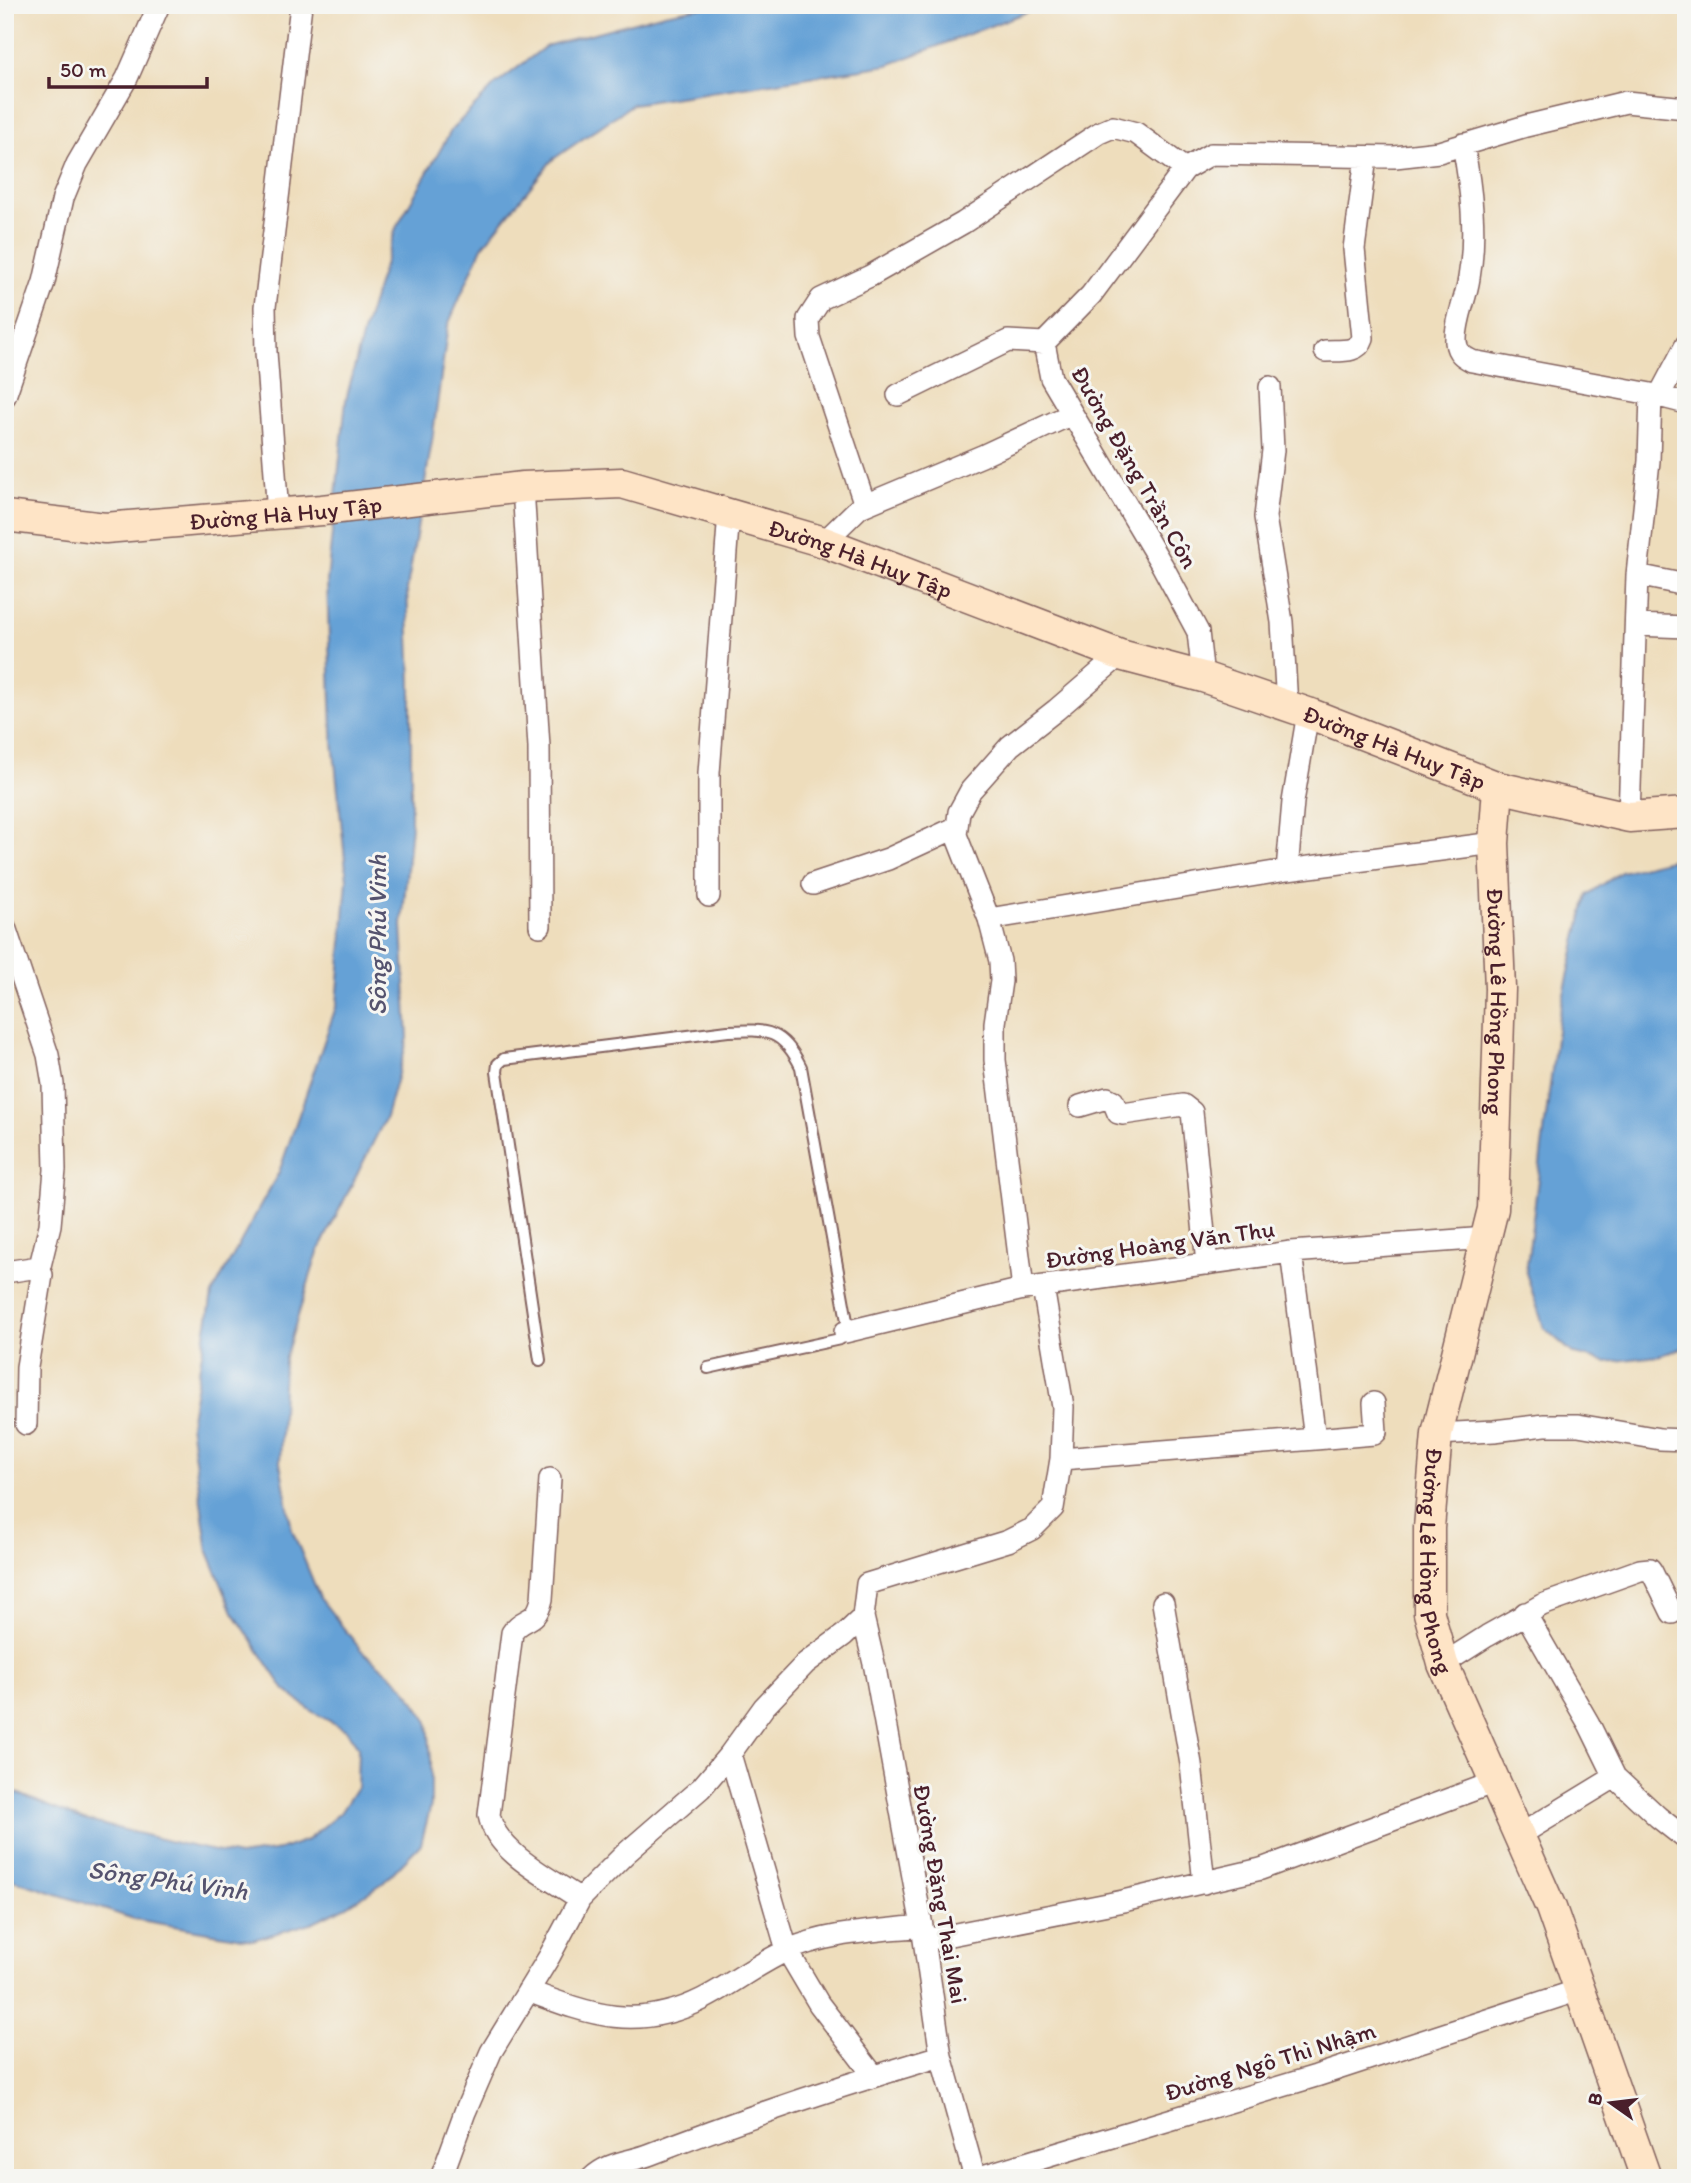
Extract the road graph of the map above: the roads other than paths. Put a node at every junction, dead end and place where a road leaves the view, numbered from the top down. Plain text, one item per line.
1 (159, 5) edge
2 (301, 5) edge
3 (1686, 108) edge
4 (1464, 144) junction
5 (1366, 157) junction
6 (1185, 169) junction
7 (1044, 343) junction
8 (1686, 345) edge
9 (1325, 351) dead end
10 (1270, 387) dead end
11 (898, 395) dead end
12 (1655, 395) junction
13 (5, 396) edge
14 (1686, 404) edge
15 (1072, 414) junction
16 (523, 487) junction
17 (865, 505) junction
18 (729, 513) junction
19 (278, 514) junction
20 (5, 516) edge
21 (824, 542) junction
22 (1637, 575) junction
23 (1686, 585) edge
24 (1636, 625) junction
25 (1686, 627) edge
26 (1120, 654) junction
27 (1203, 677) junction
28 (1298, 710) junction
29 (1498, 787) junction
30 (1686, 813) edge
31 (1629, 817) junction
32 (956, 828) junction
33 (1494, 843) junction
34 (1287, 870) junction
35 (813, 884) dead end
36 (709, 896) dead end
37 (989, 919) junction
38 (540, 926) dead end
39 (5, 927) edge
40 (1080, 1105) dead end
41 (1487, 1238) junction
42 (1291, 1252) junction
43 (1207, 1264) junction
44 (39, 1270) junction
45 (5, 1272) edge
46 (1033, 1288) junction
47 (845, 1332) junction
48 (540, 1360) dead end
49 (708, 1368) dead end
50 (1374, 1403) dead end
51 (26, 1424) dead end
52 (1437, 1434) junction
53 (1315, 1439) junction
54 (1686, 1440) edge
55 (1061, 1460) junction
56 (550, 1479) dead end
57 (1163, 1603) dead end
58 (1672, 1613) dead end
59 (1525, 1614) junction
60 (863, 1617) junction
61 (1443, 1664) junction
62 (730, 1754) junction
63 (1615, 1777) junction
64 (1495, 1782) junction
65 (1518, 1836) junction
66 (1686, 1839) edge
67 (1204, 1883) junction
68 (580, 1899) junction
69 (923, 1933) junction
70 (787, 1950) junction
71 (1579, 1990) junction
72 (528, 1991) junction
73 (941, 2056) junction
74 (874, 2076) junction
75 (441, 2178) edge
76 (592, 2178) edge
77 (975, 2178) edge
78 (1646, 2178) edge

1 - 13 street
2 - 19 street
3 - 4 street
4 - 5 street
4 - 12 street
5 - 6 street
5 - 9 street
6 - 7 street
6 - 17 street
7 - 11 street
7 - 15 street, Đường Đặng Trần Côn
8 - 12 street
10 - 28 street
12 - 14 street
12 - 22 street
15 - 17 street
15 - 27 street, Đường Đặng Trần Côn
16 - 18 main road, Đường Hà Huy Tập
16 - 19 main road, Đường Hà Huy Tập
16 - 38 street
17 - 21 street
18 - 21 main road, Đường Hà Huy Tập
18 - 36 street
19 - 20 main road, Đường Hà Huy Tập
21 - 26 main road, Đường Hà Huy Tập
22 - 23 street
22 - 24 street
24 - 25 street
24 - 31 street
26 - 27 main road, Đường Hà Huy Tập
26 - 32 street
27 - 28 main road, Đường Hà Huy Tập
28 - 29 main road, Đường Hà Huy Tập
28 - 34 street
29 - 31 main road, Đường Hà Huy Tập
29 - 33 main road, Đường Lê Hồng Phong
30 - 31 main road, Đường Hà Huy Tập
32 - 35 street
32 - 37 street
33 - 34 street
33 - 41 main road, Đường Lê Hồng Phong
34 - 37 street
37 - 46 street
39 - 44 street
40 - 43 street
41 - 42 street, Đường Hoàng Văn Thụ
41 - 52 main road, Đường Lê Hồng Phong
42 - 43 street, Đường Hoàng Văn Thụ
42 - 53 street
43 - 46 street, Đường Hoàng Văn Thụ
44 - 45 street
44 - 51 street
46 - 47 street, Đường Hoàng Văn Thụ
46 - 55 street
47 - 48 lane
47 - 49 lane
50 - 53 street
52 - 54 street
52 - 61 main road, Đường Lê Hồng Phong
53 - 55 street
55 - 60 street
56 - 68 street
57 - 67 street
58 - 59 street
59 - 61 street
59 - 63 street
60 - 62 street
60 - 69 street, Đường Đặng Thai Mai
61 - 64 main road, Đường Lê Hồng Phong
62 - 68 street
62 - 70 street
63 - 65 street
63 - 66 street
64 - 65 main road, Đường Lê Hồng Phong
64 - 67 street
65 - 71 main road, Đường Lê Hồng Phong
67 - 69 street
68 - 72 street
69 - 70 street
69 - 73 street, Đường Đặng Thai Mai
70 - 72 street
70 - 74 street
71 - 77 street, Đường Ngô Thì Nhậm
71 - 78 main road, Đường Lê Hồng Phong
72 - 75 street
73 - 74 street
73 - 77 street, Đường Đặng Thai Mai
74 - 76 street

